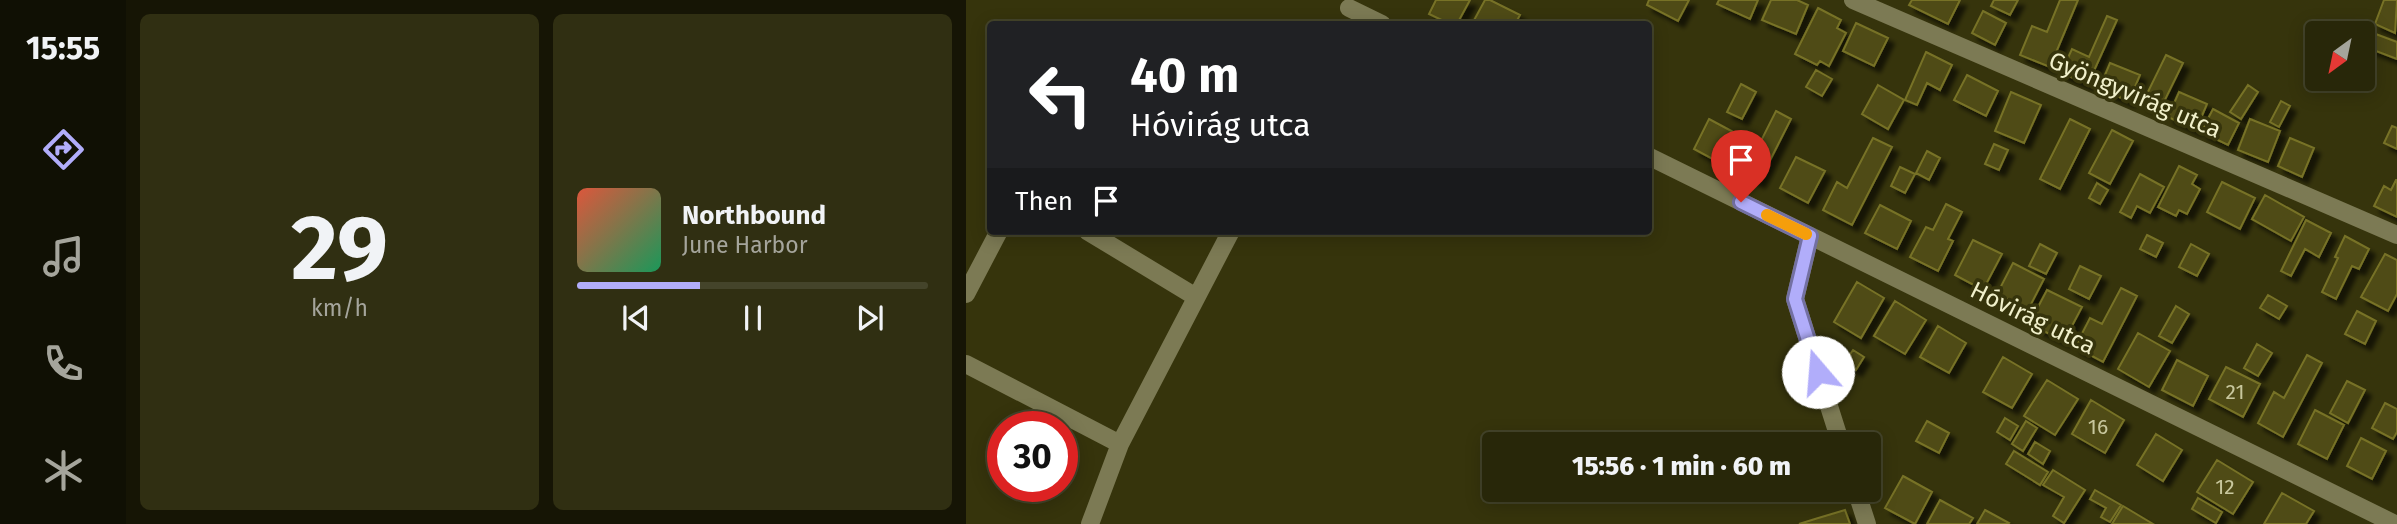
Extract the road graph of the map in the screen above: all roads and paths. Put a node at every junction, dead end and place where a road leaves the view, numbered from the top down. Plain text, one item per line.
1 (1853, 0) edge
2 (1348, 11) edge
3 (1374, 21) edge
4 (1652, 158) edge
5 (997, 235) edge
6 (1094, 235) edge
7 (1229, 235) edge
8 (2397, 235) edge
9 (1810, 236) junction
10 (966, 294) edge
11 (1196, 297) junction
12 (966, 364) edge
13 (1837, 432) edge
14 (1120, 444) junction
15 (1860, 502) edge
16 (1090, 524) edge
17 (1867, 524) edge
18 (2395, 524) edge

1 - 8 street, Gyöngyvirág utca
2 - 3 street
4 - 9 street, Hóvirág utca
5 - 10 street
6 - 11 street
7 - 11 street
9 - 13 street
9 - 18 street, Hóvirág utca
11 - 14 street
12 - 14 street
14 - 16 street
15 - 17 street

